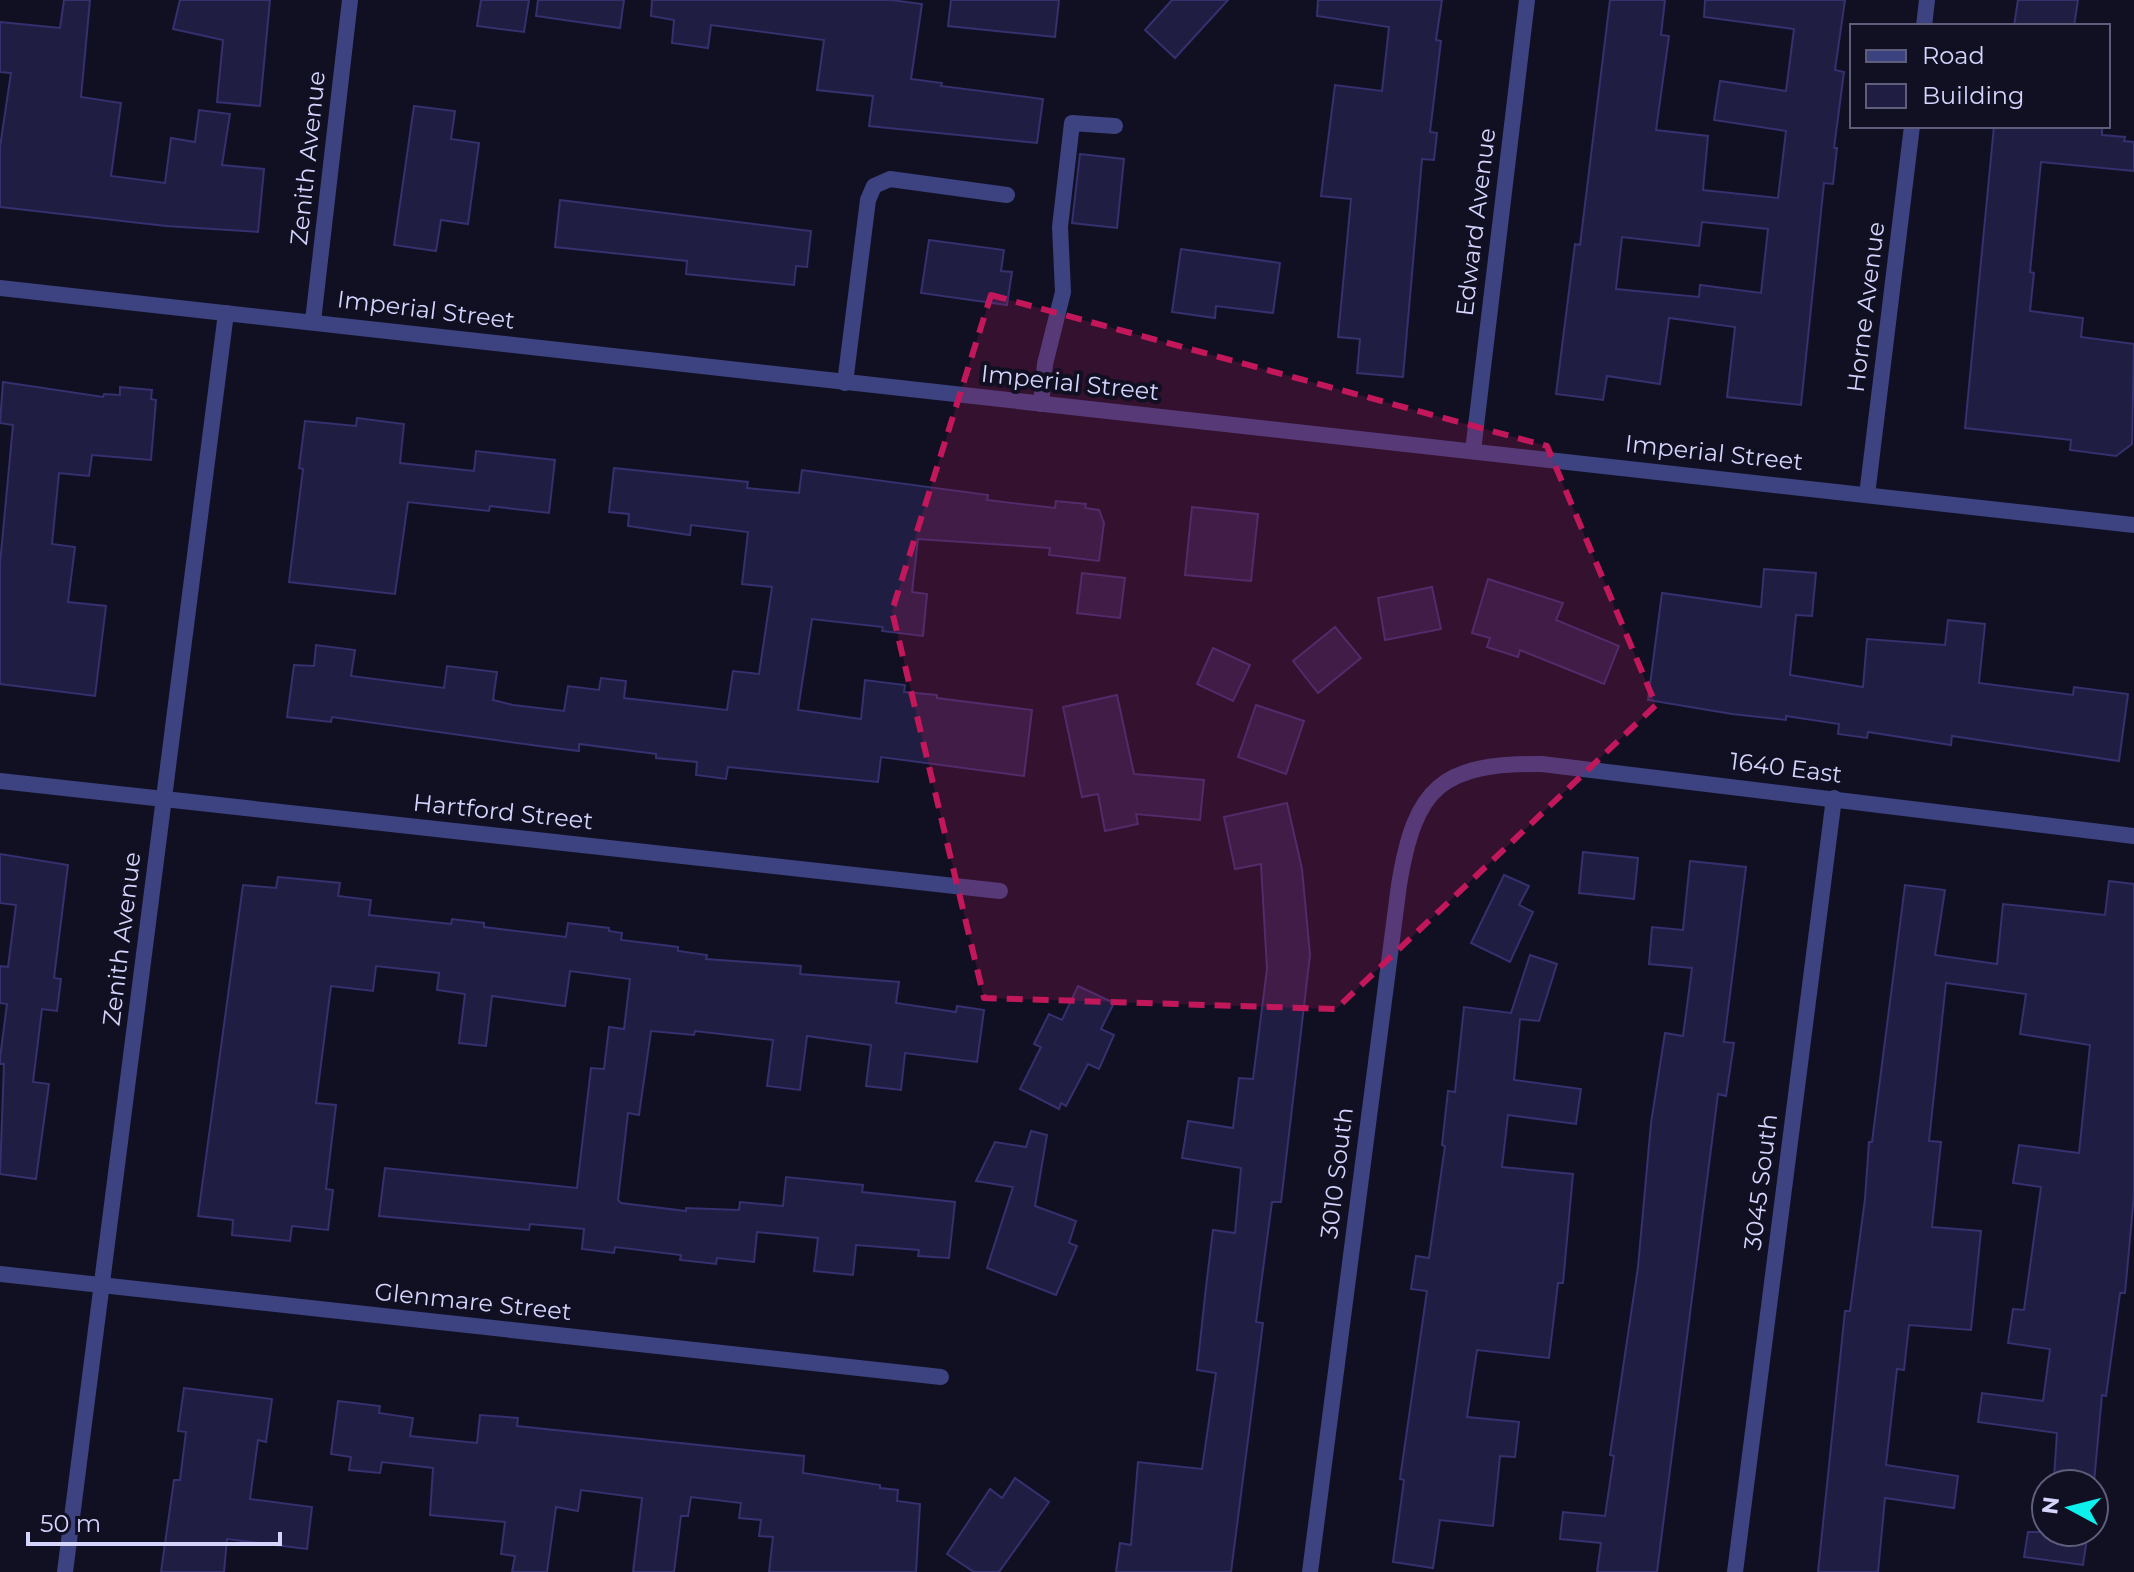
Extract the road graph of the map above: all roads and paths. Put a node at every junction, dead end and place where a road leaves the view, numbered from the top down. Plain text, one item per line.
1 (350, 0) edge
2 (1527, 0) edge
3 (1927, 0) edge
4 (1924, 24) edge
5 (1115, 126) dead end
6 (1912, 128) edge
7 (1007, 195) dead end
8 (0, 288) edge
9 (226, 313) junction
10 (313, 321) junction
11 (845, 383) junction
12 (1041, 404) junction
13 (1473, 451) junction
14 (1867, 495) junction
15 (2134, 525) edge
16 (0, 781) edge
17 (1436, 787) joint
18 (1834, 798) junction
19 (164, 799) junction
20 (2134, 836) edge
21 (1000, 891) dead end
22 (0, 1274) edge
23 (102, 1285) junction
24 (941, 1377) dead end
25 (65, 1572) edge
26 (1310, 1572) edge
27 (1735, 1572) edge

1 - 10 street, Zenith Avenue
2 - 13 street, Edward Avenue
3 - 4 street
5 - 12 street
6 - 14 street, Horne Avenue
7 - 11 street
8 - 9 street, Imperial Street
9 - 10 street, Imperial Street
9 - 19 street, Zenith Avenue
10 - 11 street, Imperial Street
11 - 12 street, Imperial Street
12 - 13 street, Imperial Street
13 - 14 street, Imperial Street
14 - 15 street, Imperial Street
16 - 19 street, Hartford Street
17 - 18 street, 1640 East
17 - 26 street, 3010 South
18 - 20 street, 1640 East
18 - 27 street, 3045 South
19 - 21 street, Hartford Street
19 - 23 street, Zenith Avenue
22 - 23 street, Glenmare Street
23 - 24 street, Glenmare Street
23 - 25 street, Zenith Avenue

